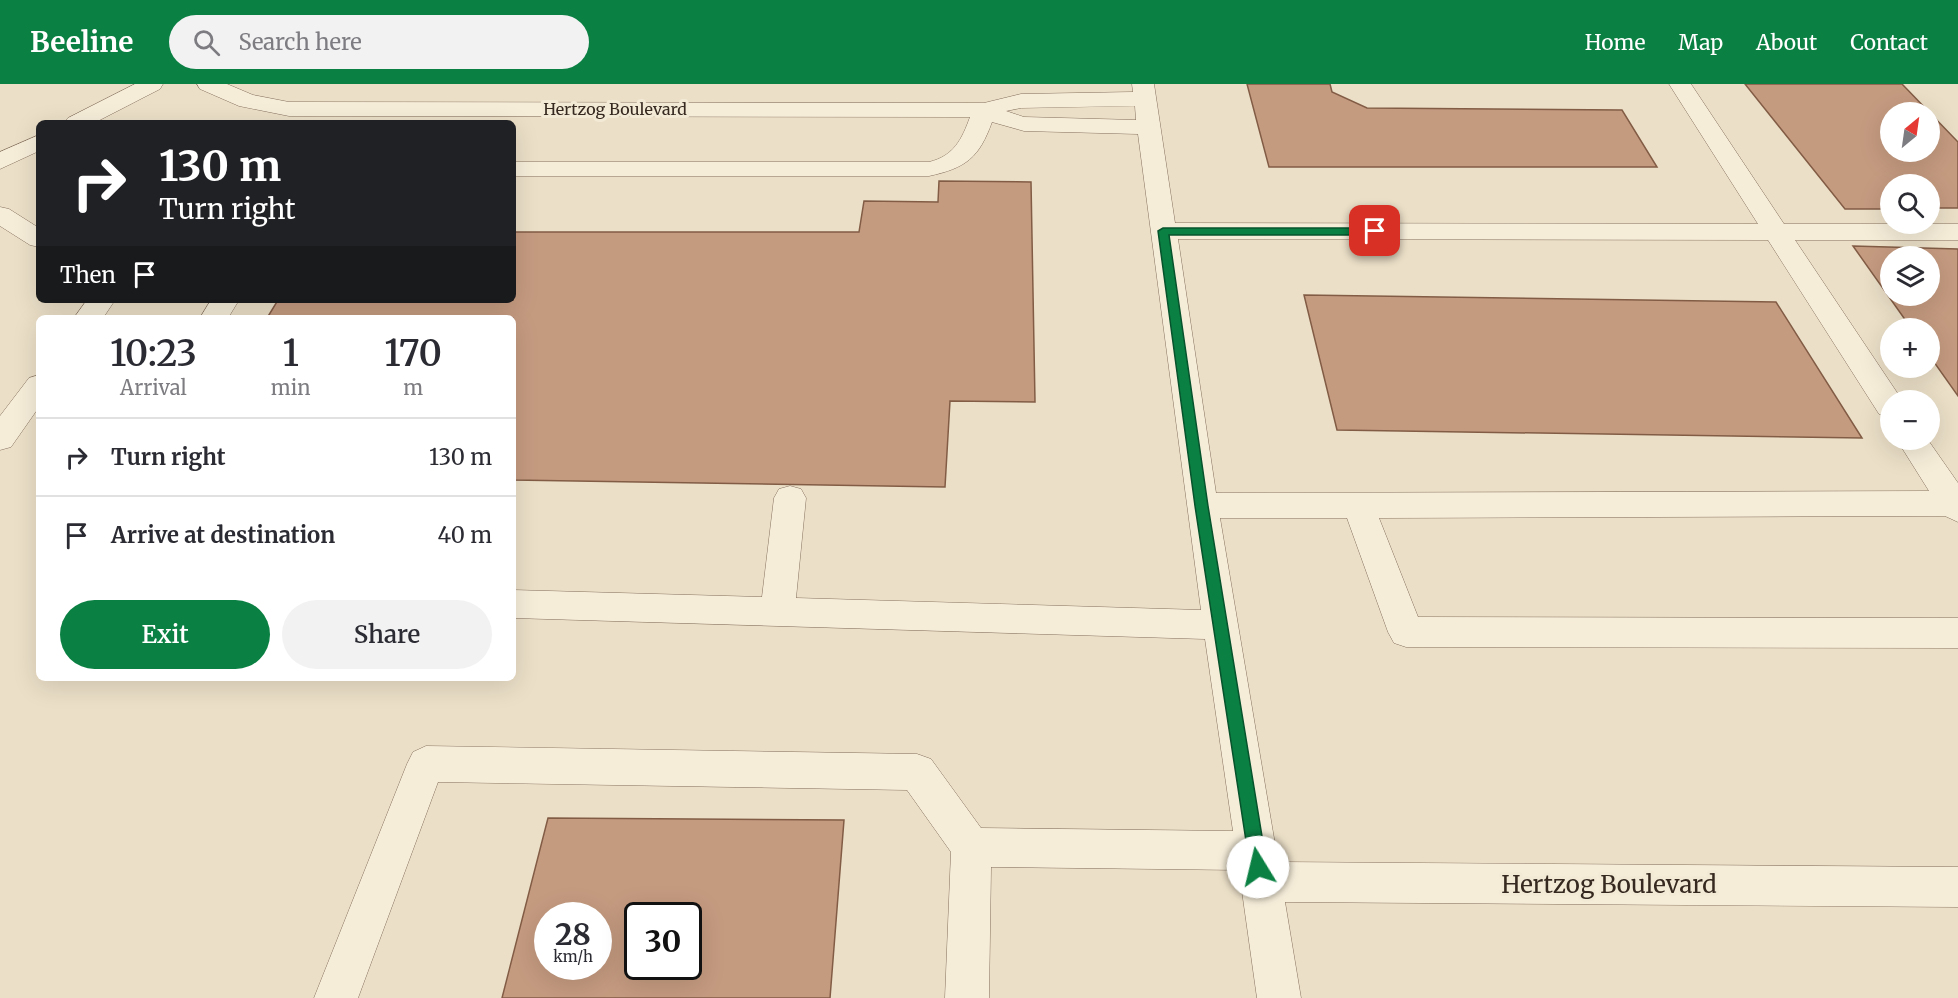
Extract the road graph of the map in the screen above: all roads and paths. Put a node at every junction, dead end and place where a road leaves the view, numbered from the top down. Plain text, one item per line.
1 (152, 84) edge
2 (208, 84) edge
3 (1680, 84) edge
4 (247, 100) edge
5 (1146, 103) edge
6 (984, 110) junction
7 (342, 116) edge
8 (82, 120) edge
9 (36, 144) edge
10 (0, 162) edge
11 (516, 169) edge
12 (0, 215) edge
13 (1163, 231) junction
14 (1775, 232) junction
15 (1958, 232) edge
16 (36, 237) edge
17 (36, 390) edge
18 (1880, 391) edge
19 (0, 439) edge
20 (1919, 450) edge
21 (790, 498) dead end
22 (1358, 505) junction
23 (1202, 506) junction
24 (1956, 506) edge
25 (516, 604) edge
26 (777, 612) junction
27 (1220, 625) junction
28 (1958, 633) edge
29 (971, 847) junction
30 (1258, 867) junction
31 (1958, 887) edge
32 (336, 998) edge
33 (967, 998) edge
34 (1279, 998) edge

1 - 8 street
2 - 4 street, Hertzog Boulevard
3 - 14 street
4 - 7 street, Hertzog Boulevard
5 - 6 street, Hertzog Boulevard
5 - 13 street
6 - 7 street, Hertzog Boulevard
6 - 11 street
9 - 10 street
12 - 16 street
13 - 14 street
13 - 23 street
14 - 15 street
14 - 18 street
17 - 19 street
20 - 24 street
21 - 26 street
22 - 23 street
22 - 24 street
22 - 28 street
23 - 27 street
25 - 26 street
26 - 27 street
27 - 30 street
29 - 30 street, Hertzog Boulevard
29 - 32 street
29 - 33 street
30 - 31 street, Hertzog Boulevard
30 - 34 street

